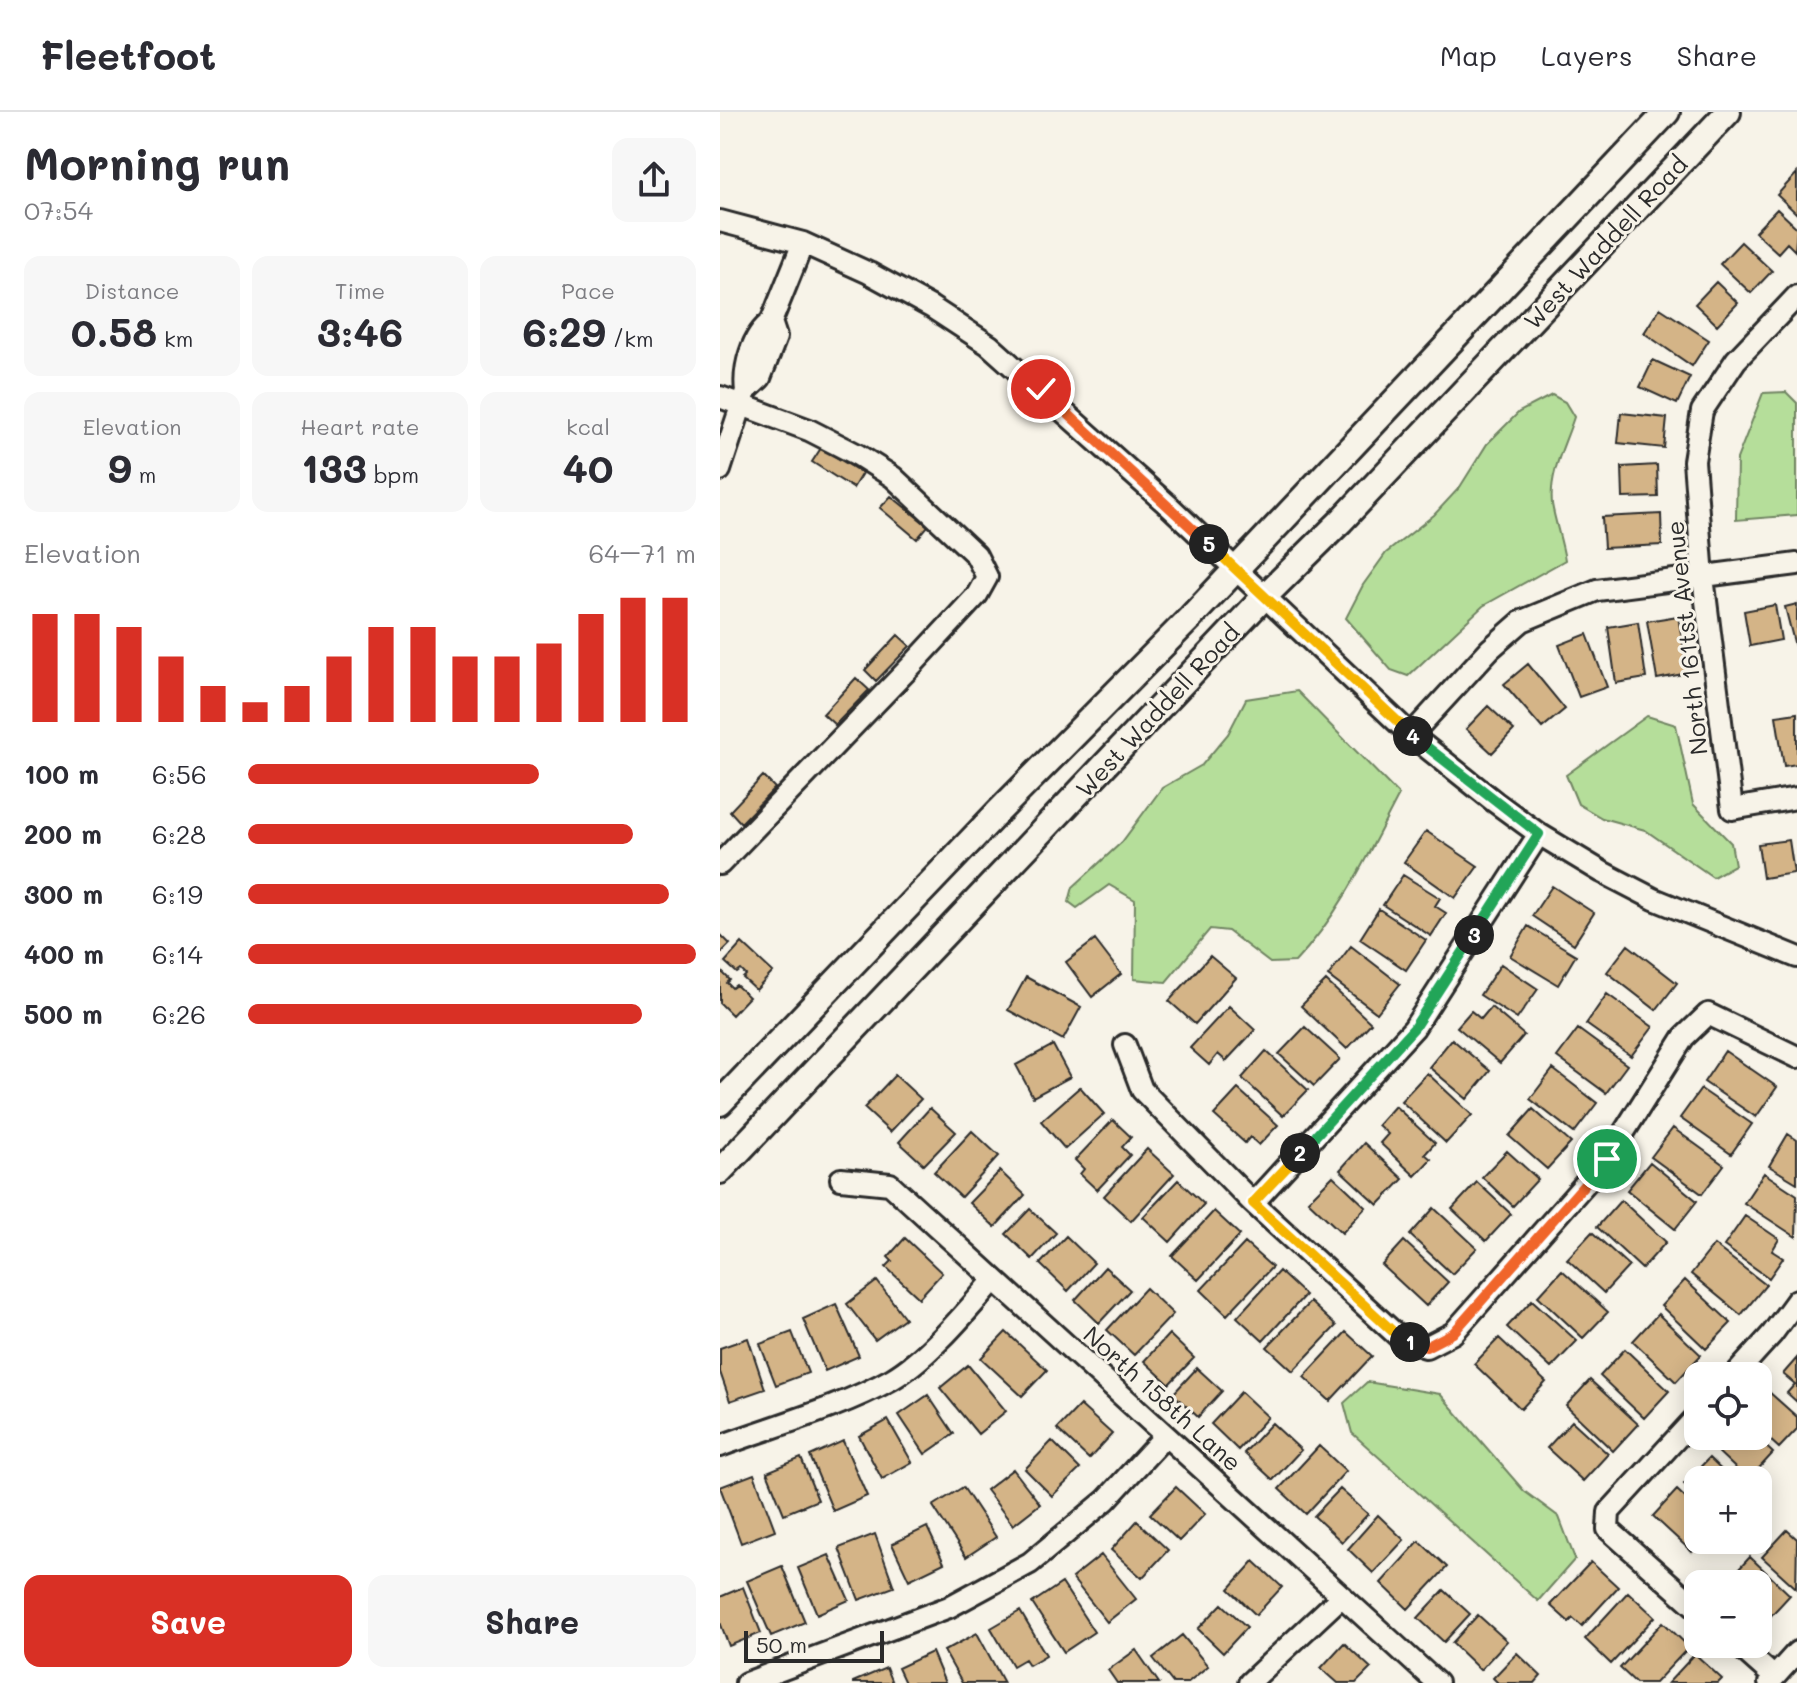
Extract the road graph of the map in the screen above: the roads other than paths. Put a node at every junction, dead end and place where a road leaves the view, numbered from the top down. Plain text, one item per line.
1 (1667, 112) edge
2 (1728, 112) edge
3 (720, 221) edge
4 (803, 243) junction
5 (1797, 296) edge
6 (720, 397) edge
7 (743, 398) junction
8 (720, 470) edge
9 (1797, 564) edge
10 (1234, 568) junction
11 (1703, 577) junction
12 (1265, 596) junction
13 (1411, 735) junction
14 (1797, 798) edge
15 (1539, 834) junction
16 (720, 864) edge
17 (1797, 957) edge
18 (1125, 1045) dead end
19 (1797, 1057) edge
20 (720, 1103) edge
21 (720, 1171) edge
22 (841, 1179) dead end
23 (1253, 1203) junction
24 (994, 1280) junction
25 (1797, 1300) edge
26 (1747, 1362) edge
27 (1684, 1430) edge
28 (1165, 1436) junction
29 (720, 1446) edge
30 (1342, 1596) junction
31 (1684, 1597) edge
32 (1797, 1652) edge
33 (1750, 1658) edge
34 (1771, 1680) edge
35 (746, 1683) edge
36 (1249, 1683) edge
37 (1437, 1683) edge

1 - 10 main road, West Waddell Road
2 - 12 main road, West Waddell Road
3 - 4 street
4 - 7 street
4 - 10 street
5 - 11 street, North 161tst Avenue
6 - 7 street
7 - 8 street
7 - 16 street
9 - 11 street
10 - 12 street
10 - 20 main road, West Waddell Road
11 - 13 street
11 - 14 street, North 161tst Avenue
12 - 13 street
12 - 21 main road, West Waddell Road
13 - 15 street
15 - 17 street
15 - 23 street
18 - 23 street
19 - 23 street
22 - 24 street, North 158th Lane
24 - 28 street, North 158th Lane
24 - 29 street
25 - 26 street
27 - 31 street
28 - 30 street, North 158th Lane
28 - 35 street
30 - 36 street
30 - 37 street, North 158th Lane
32 - 34 street
33 - 34 street

